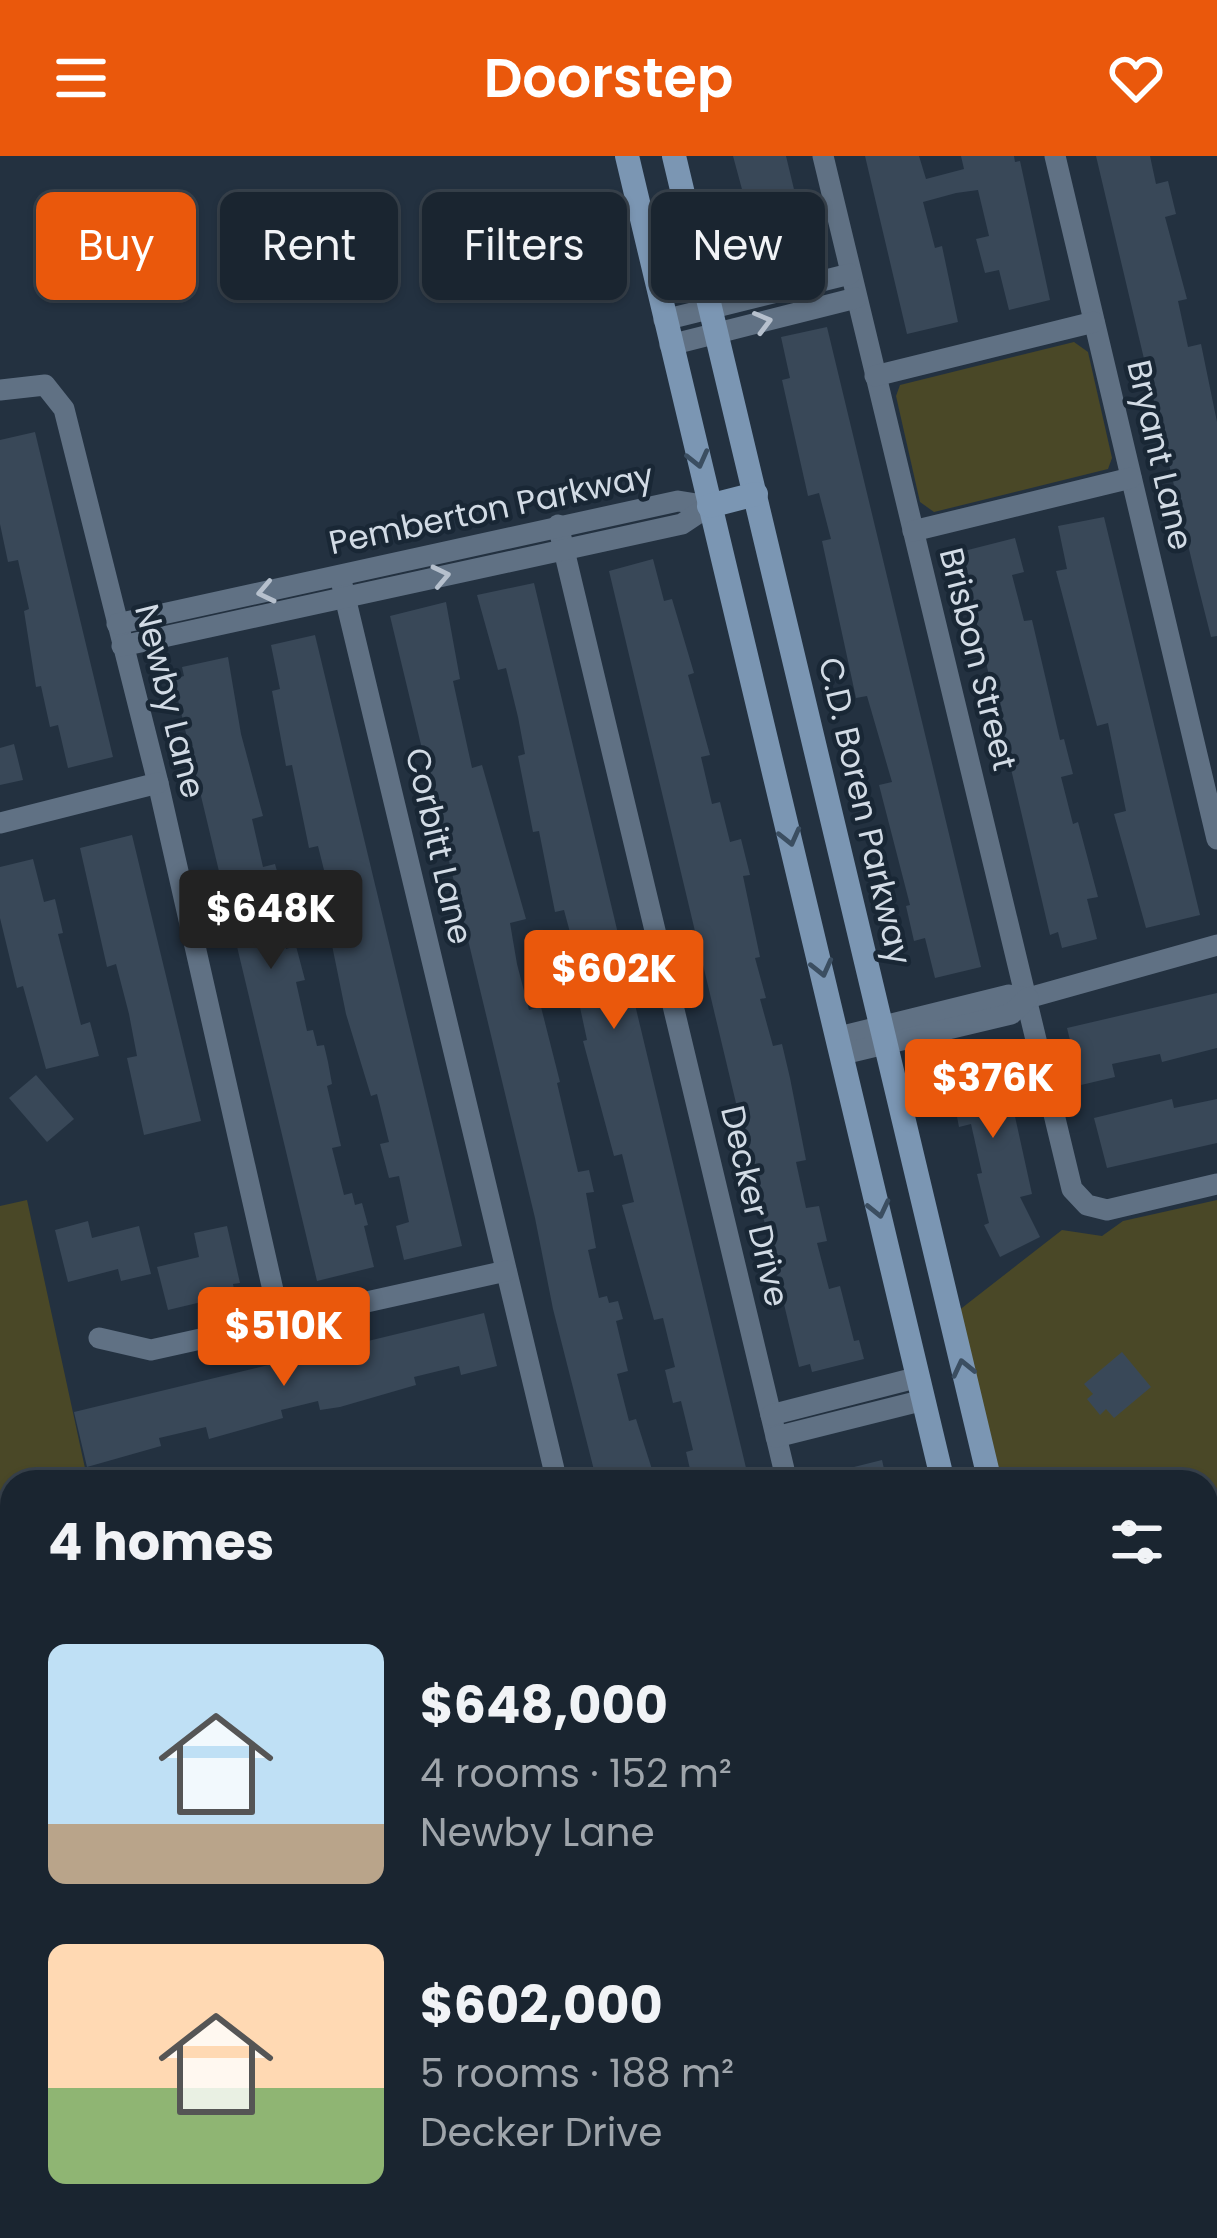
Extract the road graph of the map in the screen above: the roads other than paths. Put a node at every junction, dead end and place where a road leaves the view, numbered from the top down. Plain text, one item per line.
1 (627, 156) edge
2 (674, 156) edge
3 (823, 156) edge
4 (1055, 156) edge
5 (850, 274) junction
6 (856, 298) junction
7 (715, 322) junction
8 (1094, 322) junction
9 (667, 332) junction
10 (874, 376) junction
11 (0, 390) edge
12 (1131, 478) junction
13 (756, 494) junction
14 (709, 506) junction
15 (558, 525) junction
16 (913, 532) junction
17 (564, 549) junction
18 (342, 586) junction
19 (119, 635) junction
20 (158, 783) junction
21 (0, 823) edge
22 (1217, 839) edge
23 (1217, 945) edge
24 (1028, 998) junction
25 (885, 1035) junction
26 (841, 1046) junction
27 (1217, 1184) edge
28 (506, 1271) junction
29 (280, 1321) junction
30 (98, 1338) dead end
31 (921, 1389) junction
32 (773, 1426) junction
33 (554, 1470) edge
34 (784, 1470) edge
35 (940, 1470) edge
36 (987, 1470) edge

1 - 9 street
2 - 7 street, C.D. Boren Parkway
3 - 5 street, Brisbon Street
4 - 8 street, Bryant Lane
5 - 6 street, Brisbon Street
5 - 7 street
7 -> 6 street
6 - 10 street, Brisbon Street
7 - 9 street
7 - 13 street, C.D. Boren Parkway
8 - 10 street
8 - 12 street, Bryant Lane
9 -> 14 street
10 - 16 street, Brisbon Street
11 - 19 street, Newby Lane
12 - 16 street
12 - 22 street, Bryant Lane
13 - 14 street
13 - 25 street, C.D. Boren Parkway
14 - 15 street, Pemberton Parkway
14 - 17 street, Pemberton Parkway
14 -> 26 street
15 - 17 street, Decker Drive
15 - 18 street, Pemberton Parkway
16 - 24 street, Brisbon Street
18 -> 17 street, Pemberton Parkway
17 - 32 street, Decker Drive
18 - 19 street, Pemberton Parkway
18 - 28 street, Corbitt Lane
19 - 20 street, Newby Lane
20 - 21 street
20 - 29 street, Newby Lane
23 - 24 street
24 - 25 street
24 - 27 street, Brisbon Street
25 - 26 street
36 -> 25 street, C.D. Boren Parkway
26 -> 31 street
28 - 29 street
28 - 33 street, Corbitt Lane
29 - 30 street
31 - 32 street
31 - 35 street
32 - 34 street, Decker Drive

